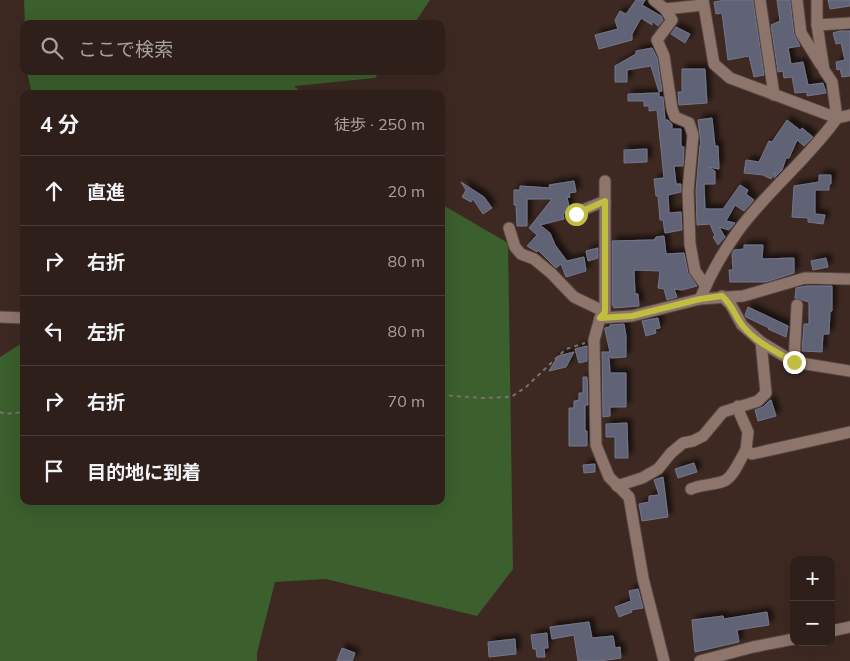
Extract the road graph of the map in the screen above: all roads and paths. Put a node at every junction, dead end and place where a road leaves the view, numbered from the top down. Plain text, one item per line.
1 (654, 0) edge
2 (760, 0) edge
3 (797, 0) edge
4 (817, 0) edge
5 (703, 2) edge
6 (666, 10) junction
7 (850, 23) edge
8 (817, 25) junction
9 (824, 70) junction
10 (774, 95) junction
11 (850, 115) edge
12 (837, 118) junction
13 (605, 181) dead end
14 (605, 201) junction
15 (572, 217) dead end
16 (509, 228) dead end
17 (850, 279) edge
18 (706, 286) junction
19 (722, 296) junction
20 (700, 299) junction
21 (796, 304) dead end
22 (603, 315) junction
23 (0, 317) edge
24 (20, 318) edge
25 (594, 340) junction
26 (761, 342) junction
27 (794, 362) junction
28 (850, 371) edge
29 (445, 395) edge
30 (738, 406) junction
31 (0, 412) edge
32 (20, 412) edge
33 (850, 432) edge
34 (746, 450) junction
35 (617, 486) junction
36 (691, 489) dead end
37 (850, 627) edge
38 (835, 630) edge
39 (790, 640) edge
40 (664, 661) edge
41 (700, 661) edge

1 - 6 street
2 - 10 street
3 - 9 street
4 - 8 street
5 - 6 street
5 - 10 street
6 - 18 street
7 - 8 street
8 - 9 street
9 - 12 street
10 - 12 street
11 - 12 street
12 - 18 street
13 - 14 street
14 - 15 street
14 - 22 street
16 - 22 street
17 - 19 street
18 - 20 street
19 - 20 street
19 - 26 street
20 - 22 street
21 - 27 street
22 - 25 street
23 - 24 street
25 - 29 path
25 - 35 street
26 - 27 street
26 - 30 street
27 - 28 street
30 - 34 street
30 - 35 street
31 - 32 path
33 - 34 street
34 - 36 street
35 - 40 street
37 - 38 street
39 - 41 street

